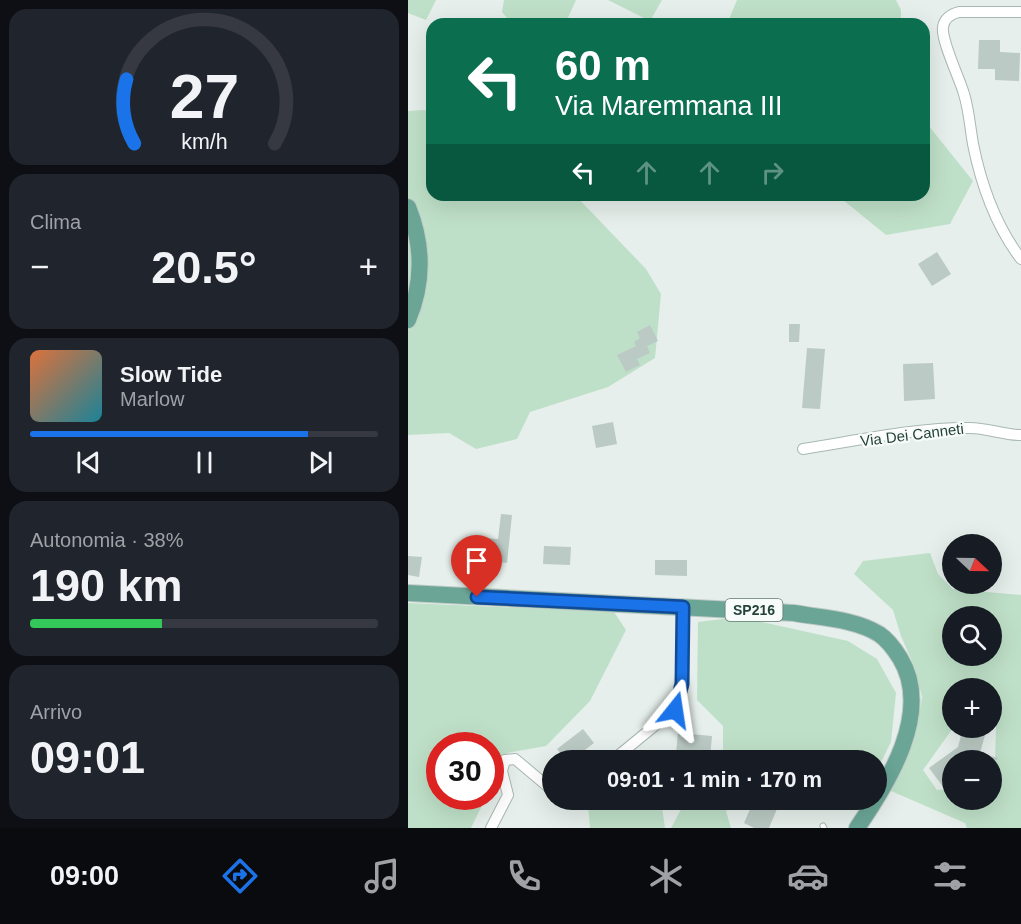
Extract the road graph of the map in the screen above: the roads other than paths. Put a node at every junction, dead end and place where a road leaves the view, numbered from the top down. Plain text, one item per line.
1 (1021, 12) edge
2 (408, 207) edge
3 (1021, 259) edge
4 (408, 320) edge
5 (1021, 435) edge
6 (803, 449) dead end
7 (408, 593) edge
8 (683, 607) junction
9 (625, 750) edge
10 (542, 782) edge
11 (491, 828) edge
12 (857, 828) edge

1 - 3 street
2 - 4 main road
5 - 6 street, Via Dei Canneti
7 - 8 main road, SP216
8 - 9 street
8 - 12 main road, SP216
10 - 11 street

